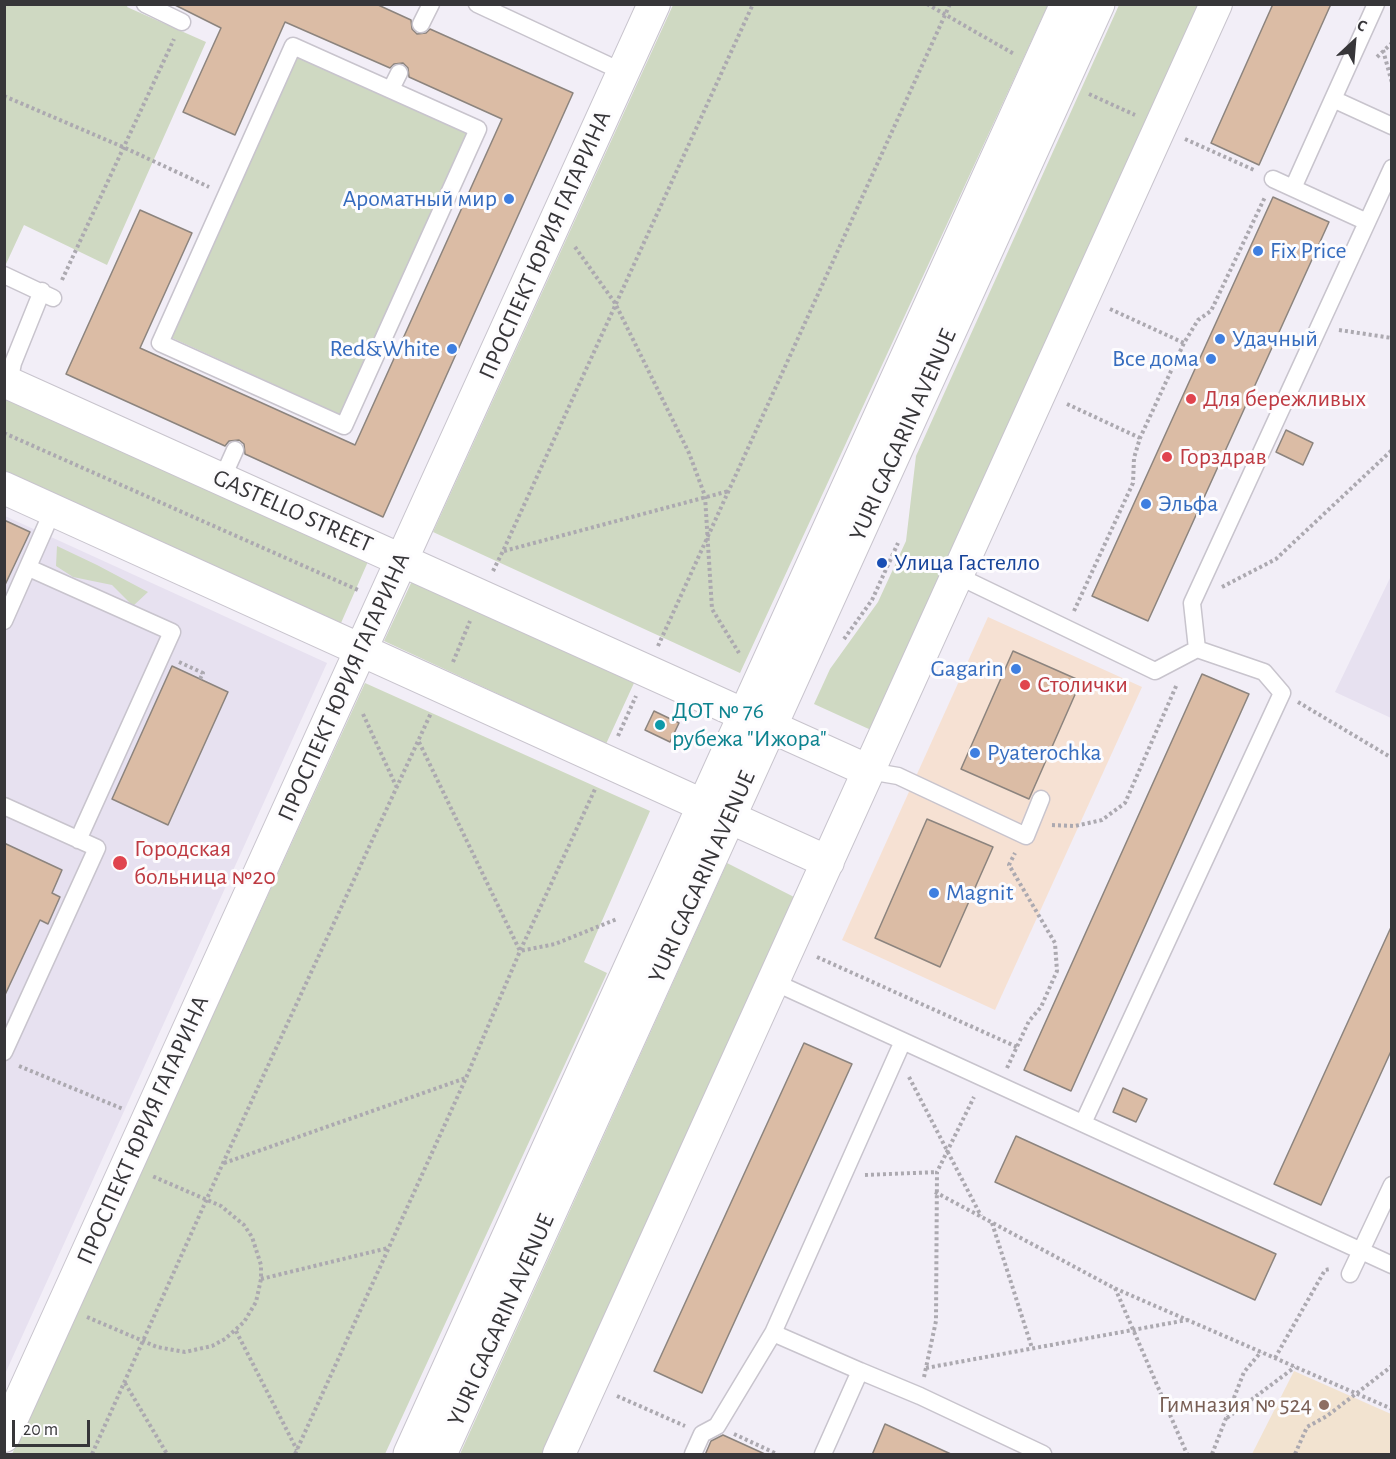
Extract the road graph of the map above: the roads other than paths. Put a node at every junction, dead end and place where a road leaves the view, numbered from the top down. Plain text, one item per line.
1 (145, 4) edge
2 (431, 4) edge
3 (477, 4) edge
4 (654, 4) edge
5 (1067, 4) edge
6 (1098, 4) edge
7 (1216, 4) edge
8 (1376, 4) edge
9 (182, 22) road end
10 (421, 24) dead end
11 (623, 72) junction
12 (399, 73) dead end
13 (391, 89) junction
14 (1333, 99) junction
15 (1392, 126) edge
16 (1392, 168) edge
17 (1274, 179) road end
18 (1293, 188) junction
19 (1367, 222) junction
20 (4, 275) edge
21 (7, 382) edge
22 (235, 450) dead end
23 (222, 479) junction
24 (4, 488) edge
25 (53, 510) junction
26 (402, 560) junction
27 (29, 568) junction
28 (958, 576) junction
29 (4, 621) edge
30 (1197, 649) junction
31 (361, 650) junction
32 (758, 721) junction
33 (869, 771) junction
34 (1041, 799) dead end
35 (4, 806) edge
36 (717, 811) junction
37 (78, 840) junction
38 (828, 862) junction
39 (774, 982) junction
40 (900, 1047) junction
41 (10, 1058) edge
42 (1083, 1123) junction
43 (1392, 1185) edge
44 (1355, 1263) junction
45 (1392, 1265) edge
46 (774, 1333) junction
47 (860, 1371) junction
48 (4, 1436) edge
49 (410, 1455) edge
50 (440, 1455) edge
51 (559, 1455) edge
52 (693, 1455) edge
53 (823, 1455) edge
54 (1043, 1455) edge

1 - 9 lane
2 - 10 lane
3 - 11 lane
4 - 11 street, ПРОСПЕКТ ЮРИЯ ГАГАРИНА
5 - 32 main road, YURI GAGARIN AVENUE
6 - 32 main road, YURI GAGARIN AVENUE
7 - 28 street
8 - 14 lane
11 - 26 street, ПРОСПЕКТ ЮРИЯ ГАГАРИНА
12 - 13 lane
13 - 13 lane
14 - 15 lane
14 - 18 lane
16 - 19 lane
17 - 18 lane
18 - 19 lane
19 - 30 lane
20 - 21 lane
21 - 23 street, GASTELLO STREET
22 - 23 lane
23 - 26 street, GASTELLO STREET
24 - 25 street
25 - 27 lane
25 - 31 street
26 - 31 street, ПРОСПЕКТ ЮРИЯ ГАГАРИНА
26 - 32 street, GASTELLO STREET
27 - 29 lane
27 - 37 lane
28 - 30 lane
28 - 33 street
30 - 42 lane
31 - 36 street
31 - 48 street, ПРОСПЕКТ ЮРИЯ ГАГАРИНА
32 - 33 street
32 - 36 main road, YURI GAGARIN AVENUE
33 - 34 lane
33 - 38 street
35 - 37 lane
36 - 38 street
36 - 49 main road, YURI GAGARIN AVENUE
36 - 50 main road, YURI GAGARIN AVENUE
37 - 41 lane
38 - 39 street
39 - 40 lane
39 - 51 street
40 - 42 lane
40 - 46 lane
42 - 44 lane
43 - 44 lane
44 - 45 lane
46 - 47 lane
46 - 52 lane
47 - 53 lane
47 - 54 lane

